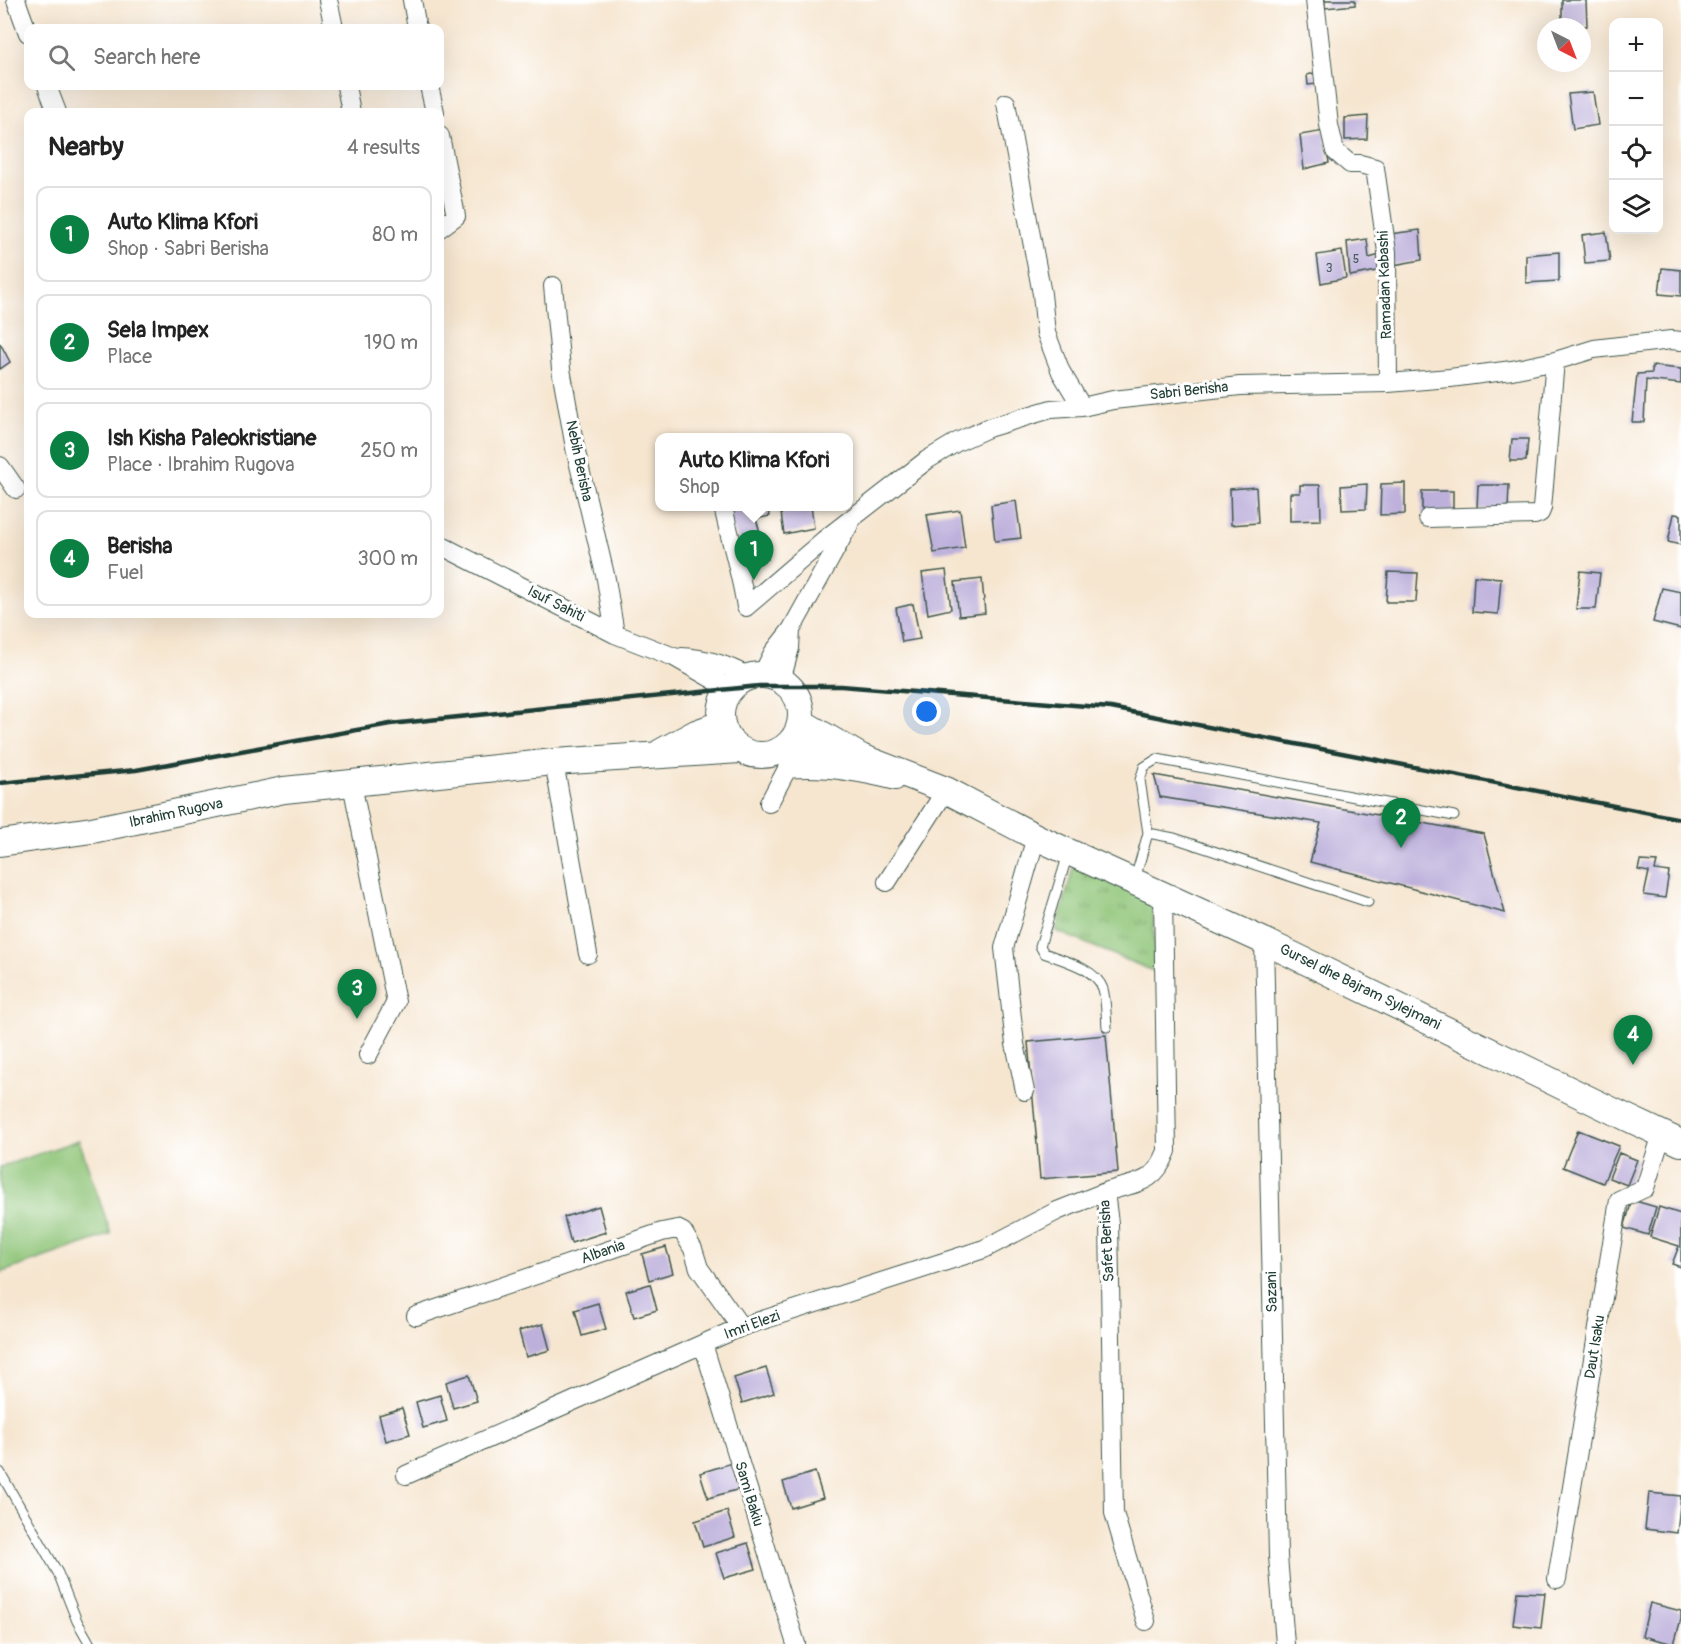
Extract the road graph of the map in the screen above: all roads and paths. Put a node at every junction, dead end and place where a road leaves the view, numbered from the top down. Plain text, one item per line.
1 (16, 0) edge
2 (328, 0) edge
3 (412, 0) edge
4 (1315, 0) edge
5 (25, 24) edge
6 (333, 24) edge
7 (416, 24) edge
8 (49, 90) edge
9 (347, 90) edge
10 (430, 90) edge
11 (1006, 103) dead end
12 (55, 108) edge
13 (350, 108) edge
14 (434, 108) edge
15 (444, 156) edge
16 (444, 225) edge
17 (553, 286) dead end
18 (1681, 341) edge
19 (1555, 362) junction
20 (1388, 383) junction
21 (1082, 407) junction
22 (0, 466) edge
23 (16, 489) dead end
24 (724, 511) edge
25 (853, 518) junction
26 (1428, 518) dead end
27 (444, 547) edge
28 (615, 634) junction
29 (756, 680) junction
30 (801, 722) junction
31 (721, 724) junction
32 (740, 750) junction
33 (655, 755) junction
34 (861, 757) junction
35 (785, 759) junction
36 (554, 762) junction
37 (352, 784) junction
38 (944, 794) junction
39 (769, 803) dead end
40 (1454, 816) dead end
41 (1148, 833) junction
42 (1036, 837) junction
43 (0, 843) edge
44 (1069, 852) junction
45 (887, 882) dead end
46 (1135, 882) junction
47 (1163, 895) junction
48 (1368, 902) dead end
49 (1264, 940) junction
50 (588, 954) dead end
51 (1107, 1027) dead end
52 (368, 1055) dead end
53 (1025, 1092) dead end
54 (1672, 1138) edge
55 (1105, 1192) junction
56 (416, 1316) dead end
57 (741, 1327) junction
58 (703, 1344) junction
59 (0, 1472) edge
60 (406, 1475) dead end
61 (1557, 1579) dead end
62 (1146, 1621) dead end
63 (90, 1644) edge
64 (796, 1644) edge
65 (1285, 1644) edge

1 - 5 street
2 - 6 street
3 - 7 street
4 - 20 street, Ramadan Kabashi
8 - 12 street
9 - 13 street
10 - 14 street
11 - 21 street
15 - 16 street
17 - 28 street, Nebih Berisha
18 - 19 street, Sabri Berisha
19 - 20 street, Sabri Berisha
19 - 26 street
20 - 21 street, Sabri Berisha
21 - 25 street, Sabri Berisha
22 - 23 street
24 - 25 street, Sabri Berisha
25 - 29 street, Sabri Berisha
27 - 28 street, Isuf Sahiti
28 - 29 street, Isuf Sahiti
29 - 30 street
29 - 31 street
30 - 34 street, Gursel dhe Bajram Sylejmani
30 - 35 street
31 - 32 street
31 - 33 street, Ibrahim Rugova
32 - 33 street, Ibrahim Rugova
32 - 35 street
33 - 36 street, Ibrahim Rugova
34 - 35 street, Gursel dhe Bajram Sylejmani
34 - 38 street, Gursel dhe Bajram Sylejmani
35 - 38 street
35 - 39 street
36 - 37 street, Ibrahim Rugova
36 - 50 street
37 - 43 street, Ibrahim Rugova
37 - 52 street
38 - 42 street, Gursel dhe Bajram Sylejmani
38 - 45 street
40 - 41 lane
41 - 46 lane
41 - 48 lane
42 - 44 street, Gursel dhe Bajram Sylejmani
42 - 53 street
44 - 46 street, Gursel dhe Bajram Sylejmani
44 - 51 lane
46 - 47 street, Gursel dhe Bajram Sylejmani
47 - 49 street, Gursel dhe Bajram Sylejmani
47 - 55 street, Safet Berisha
49 - 54 street, Gursel dhe Bajram Sylejmani
49 - 65 street, Sazani
54 - 61 street, Daut Isaku
55 - 57 street, Imri Elezi
55 - 62 street, Safet Berisha
56 - 57 street, Albania
57 - 58 street, Imri Elezi
58 - 60 street, Imri Elezi
58 - 64 street, Sami Bakiu
59 - 63 lane

